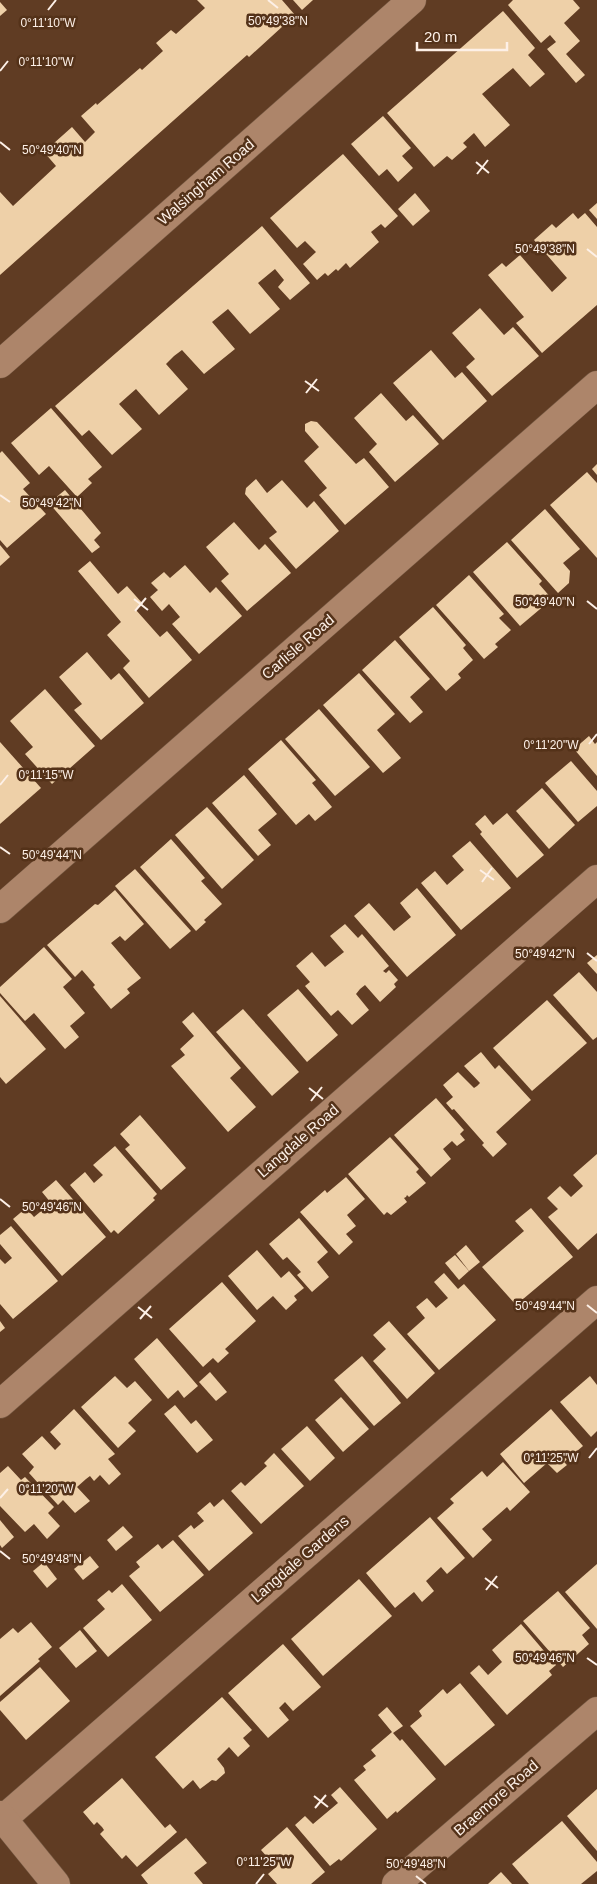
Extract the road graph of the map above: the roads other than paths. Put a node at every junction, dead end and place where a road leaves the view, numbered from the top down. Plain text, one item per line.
1 (412, 0) edge
2 (0, 364) edge
3 (597, 385) edge
4 (597, 878) edge
5 (0, 909) edge
6 (597, 1300) edge
7 (0, 1404) edge
8 (597, 1711) edge
9 (1, 1817) edge
10 (56, 1884) edge
11 (396, 1884) edge

1 - 2 street, Walsingham Road
3 - 5 street, Carlisle Road
4 - 7 street, Langdale Road
6 - 9 street, Langdale Gardens
8 - 11 street, Braemore Road
9 - 10 street

